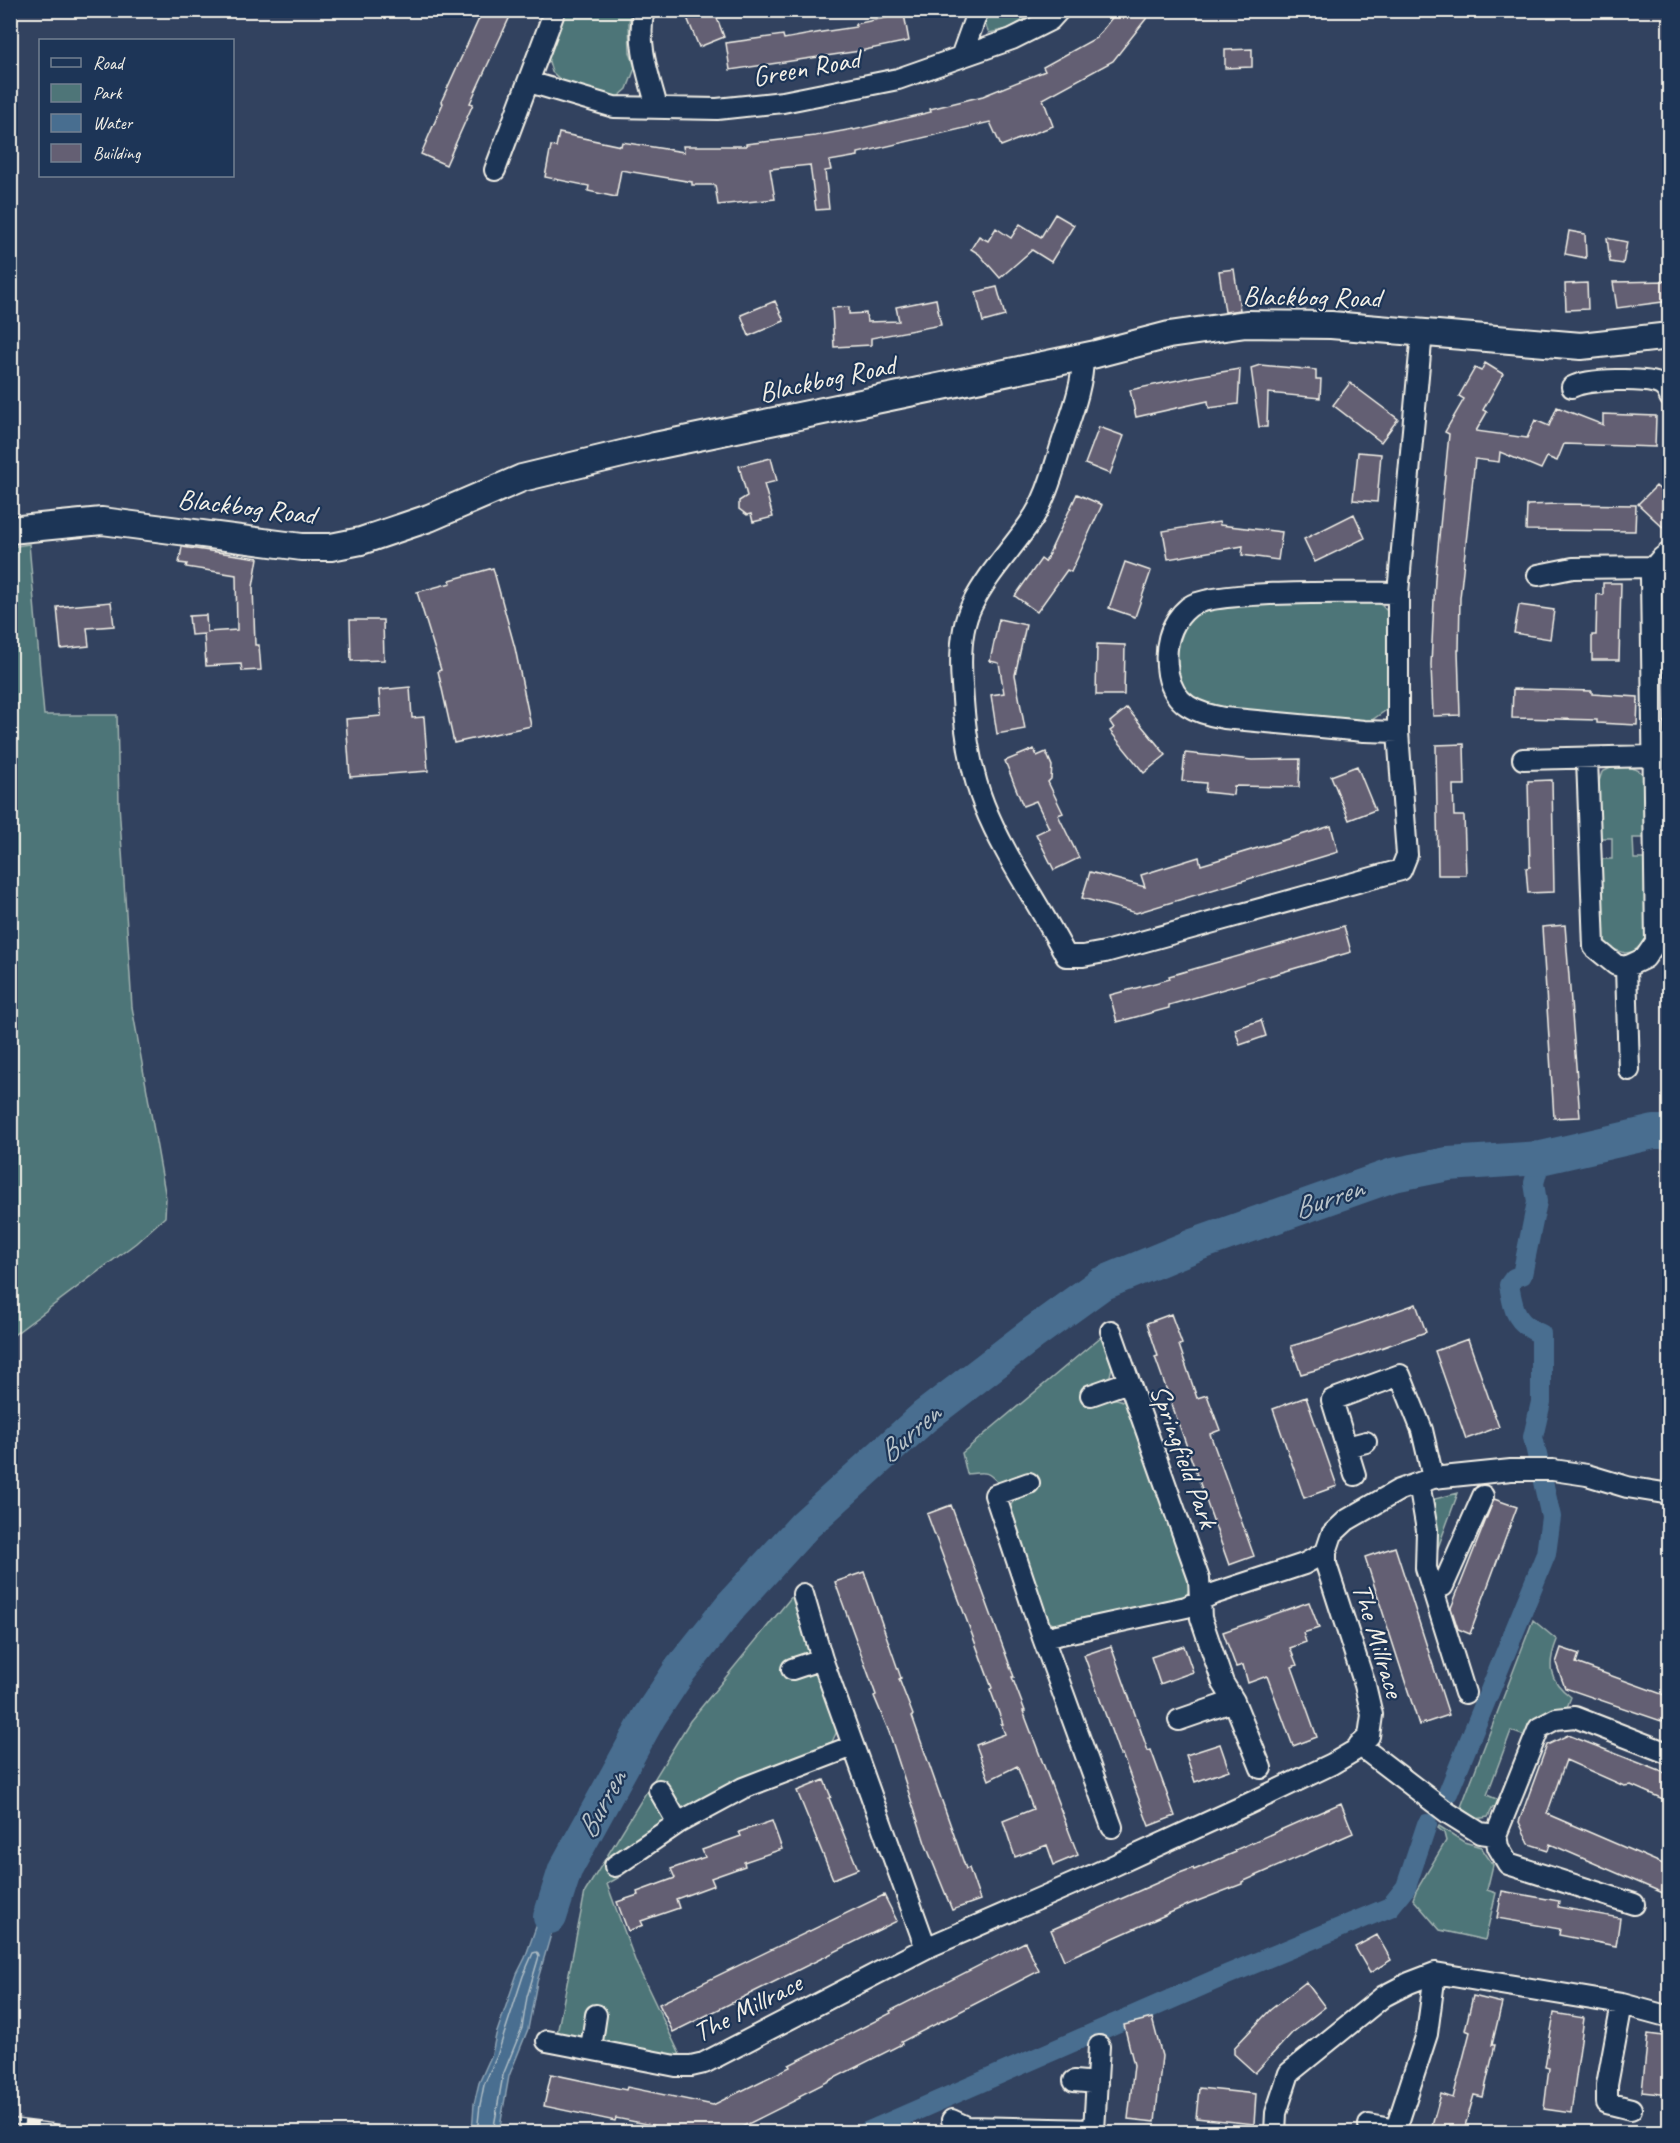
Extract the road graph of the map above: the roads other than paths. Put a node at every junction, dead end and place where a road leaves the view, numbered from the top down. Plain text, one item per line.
1 (555, 10) edge
2 (644, 10) edge
3 (978, 10) edge
4 (1059, 10) edge
5 (961, 57) junction
6 (529, 82) junction
7 (657, 107) junction
8 (495, 171) dead end
9 (1422, 332) junction
10 (1670, 336) edge
11 (1083, 357) junction
12 (1572, 387) dead end
13 (1670, 397) edge
14 (10, 530) edge
15 (1670, 552) edge
16 (1654, 567) junction
17 (1538, 575) dead end
18 (1398, 593) junction
19 (1398, 732) junction
20 (1653, 756) junction
21 (1523, 759) dead end
22 (1587, 759) junction
23 (1626, 967) junction
24 (1629, 1070) dead end
25 (1111, 1331) dead end
26 (1128, 1382) junction
27 (1091, 1395) dead end
28 (1355, 1475) dead end
29 (1426, 1480) junction
30 (1029, 1483) dead end
31 (1670, 1494) edge
32 (1483, 1496) dead end
33 (1326, 1552) junction
34 (1432, 1587) junction
35 (803, 1594) dead end
36 (1201, 1601) junction
37 (1043, 1638) junction
38 (822, 1659) junction
39 (792, 1669) dead end
40 (1465, 1693) dead end
41 (1234, 1701) junction
42 (1179, 1720) dead end
43 (1359, 1745) junction
44 (853, 1746) junction
45 (1670, 1754) edge
46 (1261, 1768) dead end
47 (659, 1790) dead end
48 (678, 1824) junction
49 (1112, 1827) dead end
50 (1496, 1834) junction
51 (615, 1866) dead end
52 (1634, 1904) dead end
53 (926, 1948) junction
54 (1435, 1973) junction
55 (1622, 2004) junction
56 (596, 2014) dead end
57 (1670, 2017) edge
58 (547, 2041) dead end
59 (1100, 2046) dead end
60 (591, 2048) junction
61 (1074, 2081) dead end
62 (1097, 2083) junction
63 (1631, 2109) dead end
64 (952, 2120) dead end
65 (1369, 2126) dead end
66 (1101, 2131) edge
67 (1395, 2131) edge
68 (1275, 2133) edge

1 - 6 street
2 - 7 street
3 - 5 street
4 - 5 street, Green Road
5 - 7 street, Green Road
6 - 7 street, Green Road
6 - 8 street
9 - 10 street, Blackbog Road
9 - 11 street, Blackbog Road
9 - 18 street
11 - 14 street, Blackbog Road
11 - 19 street
12 - 13 street
15 - 16 street
16 - 17 street
16 - 20 street
18 - 19 street
18 - 19 street
20 - 22 street
20 - 23 street
21 - 22 street
22 - 23 street
23 - 24 street
25 - 26 street, Springfield Park
26 - 27 street
26 - 36 street, Springfield Park
28 - 29 street
29 - 31 street, The Millrace
29 - 33 street, The Millrace
29 - 34 street
30 - 37 street
32 - 34 street
33 - 36 street
33 - 43 street, The Millrace
34 - 40 street
35 - 38 street
36 - 37 street
36 - 41 street, Springfield Park
37 - 49 street
38 - 39 street
38 - 44 street
41 - 42 street
41 - 46 street, Springfield Park
43 - 50 street
43 - 53 street, The Millrace
44 - 48 street
44 - 53 street
45 - 50 street
47 - 48 street
48 - 51 street
50 - 52 street
53 - 60 street, The Millrace
54 - 55 street
54 - 67 street
54 - 68 street
55 - 57 street
55 - 63 street
56 - 60 street
58 - 60 street, The Millrace
59 - 62 street
61 - 62 street
62 - 66 street
64 - 66 street
65 - 67 street

